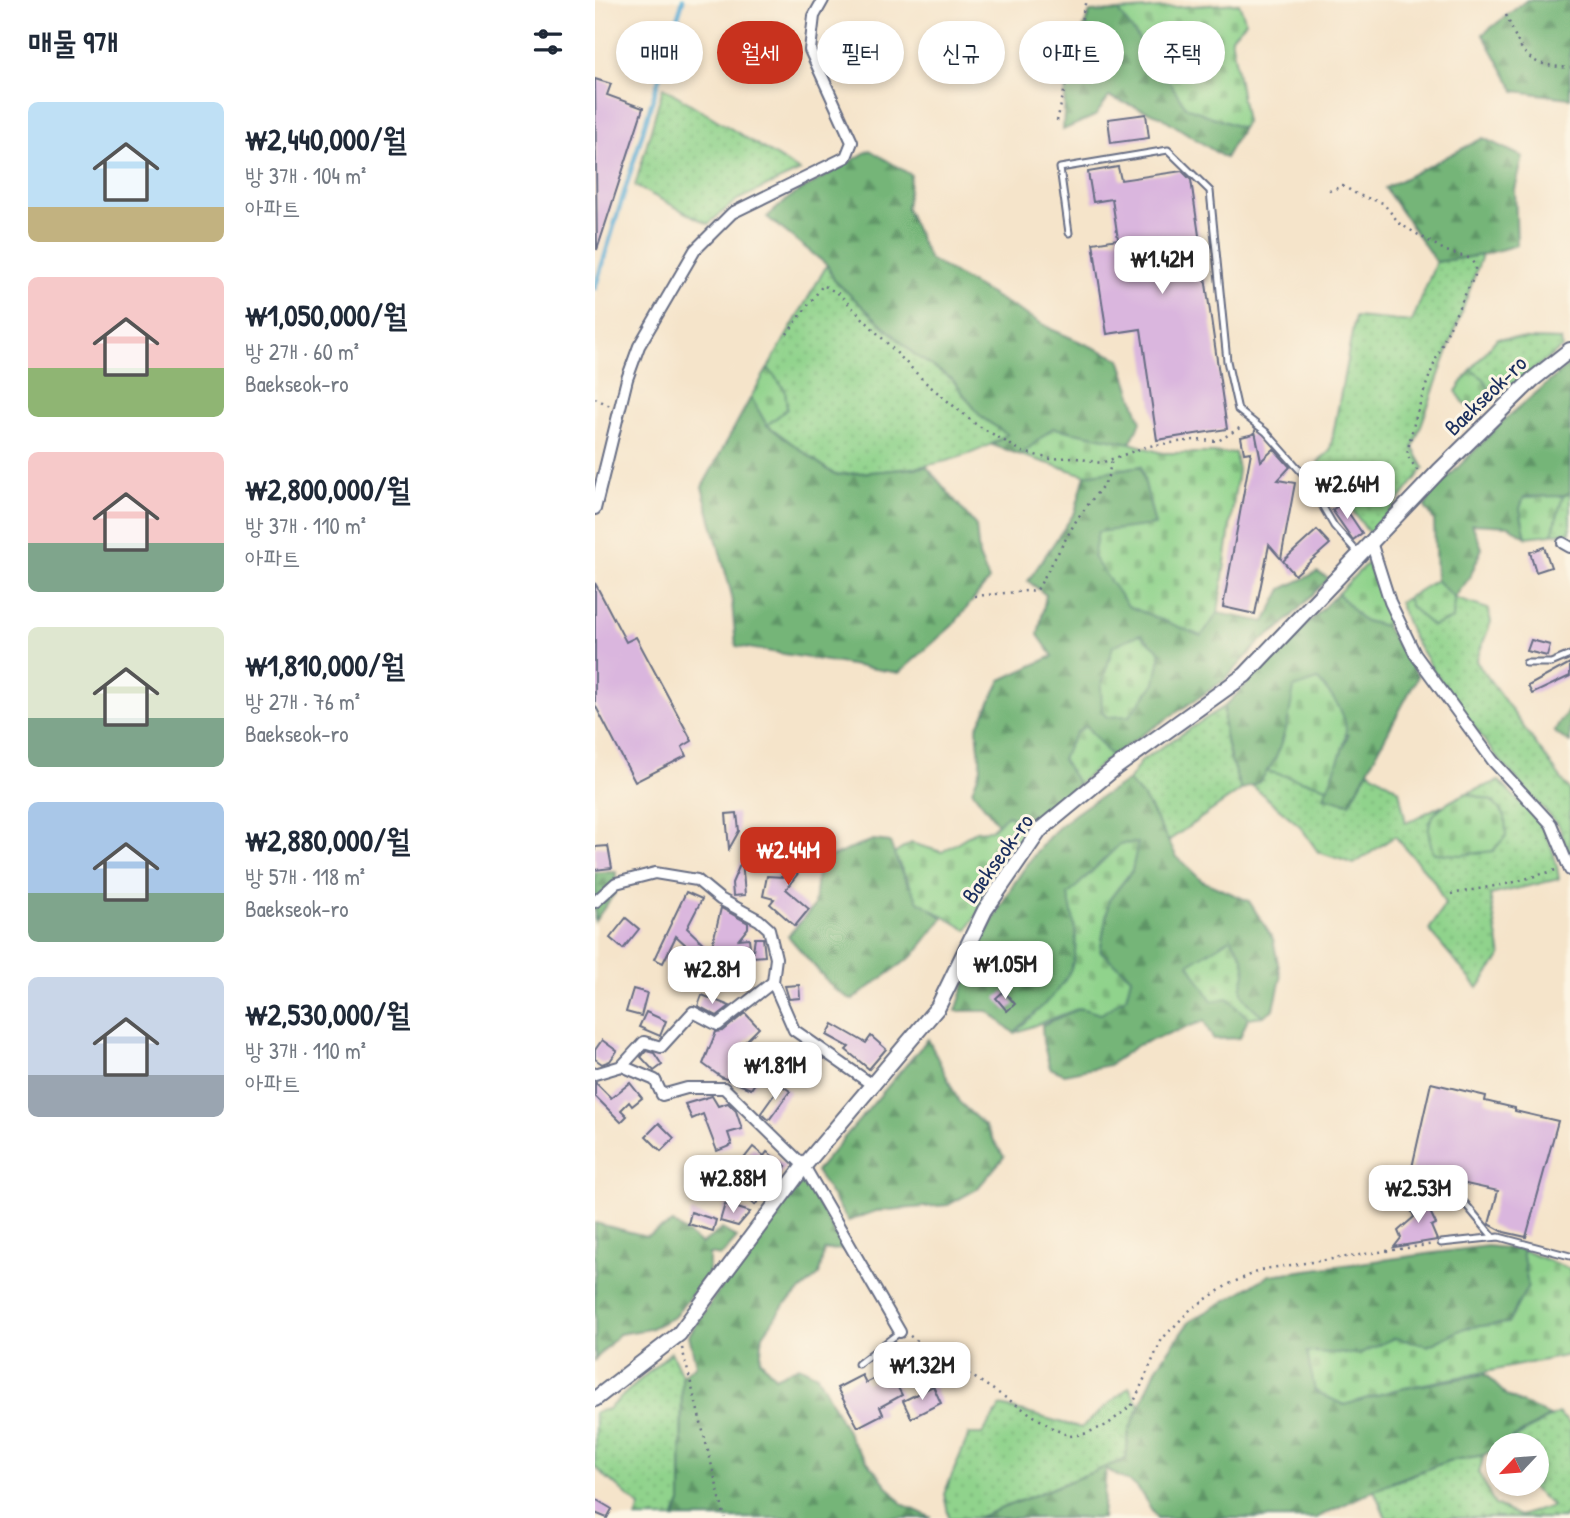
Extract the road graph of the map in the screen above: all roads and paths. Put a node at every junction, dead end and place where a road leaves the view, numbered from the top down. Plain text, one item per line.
1 (823, 0) edge
2 (1086, 0) edge
3 (1506, 15) dead end
4 (1570, 68) edge
5 (1057, 121) dead end
6 (1329, 191) dead end
7 (1069, 233) dead end
8 (787, 334) dead end
9 (1570, 350) edge
10 (595, 397) edge
11 (619, 411) junction
12 (1252, 421) junction
13 (1111, 460) junction
14 (1428, 483) junction
15 (595, 509) edge
16 (1372, 545) junction
17 (1361, 557) junction
18 (975, 596) dead end
19 (1570, 655) edge
20 (1526, 663) dead end
21 (1565, 870) edge
22 (1451, 894) dead end
23 (595, 902) edge
24 (773, 982) junction
25 (622, 1066) junction
26 (595, 1074) edge
27 (874, 1086) junction
28 (804, 1166) junction
29 (1458, 1195) dead end
30 (1493, 1237) junction
31 (1441, 1243) joint
32 (1570, 1256) edge
33 (900, 1332) junction
34 (679, 1334) junction
35 (858, 1364) dead end
36 (595, 1399) edge
37 (725, 1518) edge

1 - 11 street
2 - 5 path
3 - 4 path
6 - 14 path
7 - 12 lane
8 - 13 path
9 - 14 street, Baekseok-ro
10 - 11 path
11 - 15 street
12 - 13 path
12 - 17 lane
13 - 18 path
14 - 16 street, Baekseok-ro
16 - 17 street, Baekseok-ro
16 - 21 street
17 - 27 street, Baekseok-ro
19 - 20 lane
21 - 22 path
23 - 24 street
24 - 25 street
24 - 27 street
25 - 26 street
25 - 28 street
27 - 28 street, Baekseok-ro
28 - 33 street
28 - 34 street, Baekseok-ro
29 - 30 lane
30 - 31 lane
30 - 32 lane
31 - 33 path
33 - 35 lane
34 - 36 street, Baekseok-ro
34 - 37 path

